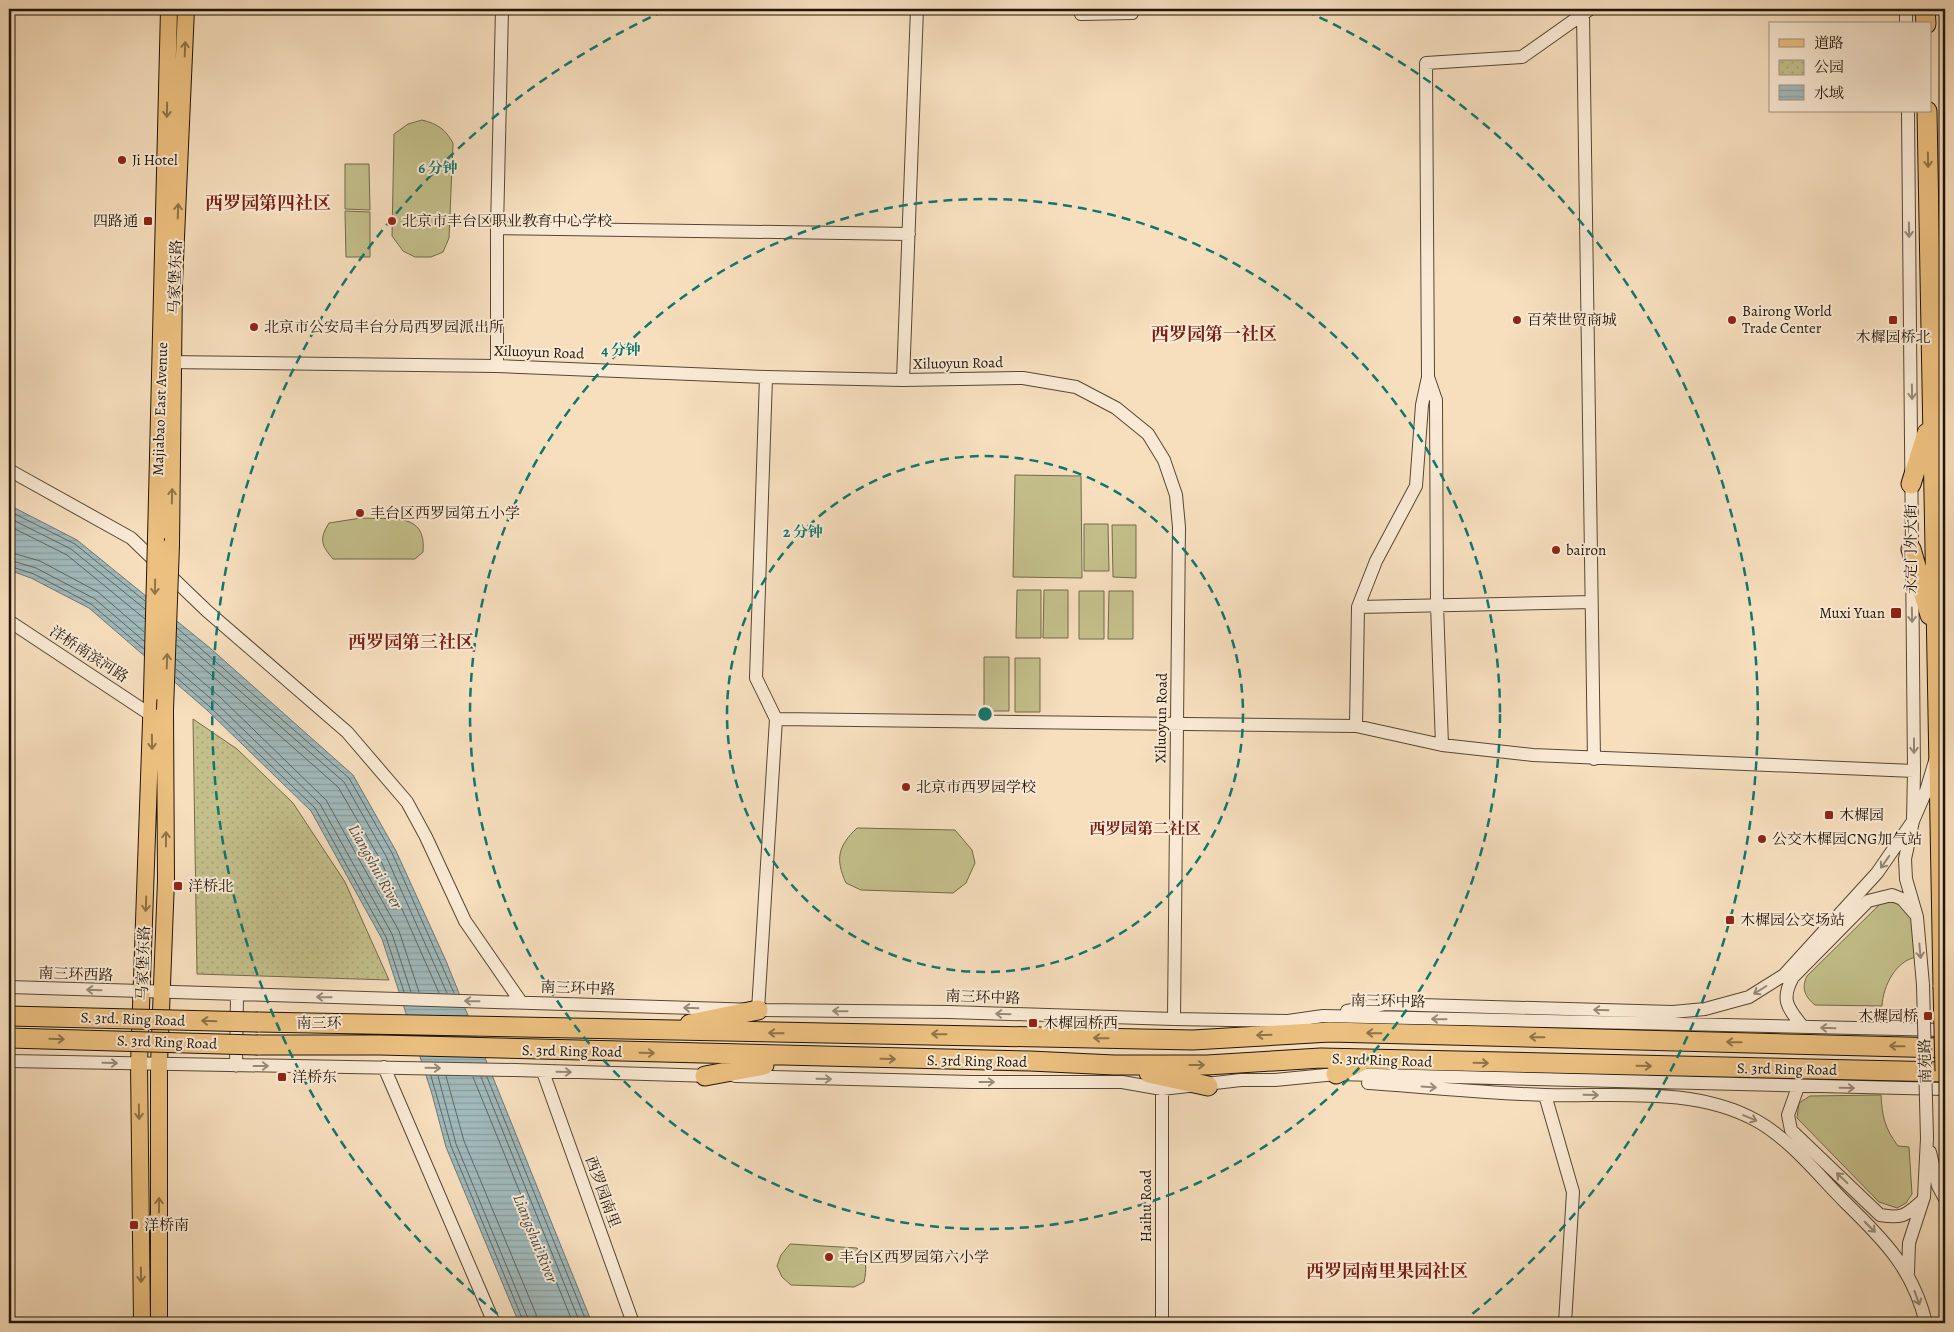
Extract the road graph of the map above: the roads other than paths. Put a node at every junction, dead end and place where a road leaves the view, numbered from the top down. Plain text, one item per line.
1 (169, 9) edge
2 (186, 9) edge
3 (502, 9) edge
4 (917, 9) edge
5 (1079, 9) edge
6 (1132, 9) edge
7 (1906, 9) edge
8 (1926, 9) edge
9 (1587, 12) edge
10 (1906, 22) edge
11 (1926, 22) edge
12 (1908, 112) edge
13 (1927, 112) edge
14 (497, 228) junction
15 (909, 234) junction
16 (168, 362) junction
17 (497, 366) junction
18 (766, 377) junction
19 (1428, 377) junction
20 (903, 380) junction
21 (1932, 415) junction
22 (9, 470) edge
23 (1911, 484) junction
24 (164, 542) junction
25 (1910, 549) junction
26 (1591, 602) junction
27 (1437, 605) junction
28 (1358, 607) junction
29 (9, 621) edge
30 (1937, 638) junction
31 (158, 712) junction
32 (776, 719) junction
33 (1177, 723) junction
34 (1356, 726) junction
35 (1442, 745) junction
36 (1939, 748) junction
37 (1594, 759) junction
38 (1914, 771) junction
39 (1912, 821) junction
40 (1917, 917) junction
41 (1923, 985) joint
42 (9, 987) edge
43 (142, 992) junction
44 (162, 993) junction
45 (237, 995) junction
46 (521, 1002) junction
47 (758, 1010) junction
48 (9, 1016) edge
49 (1174, 1019) junction
50 (1288, 1020) joint
51 (258, 1022) joint
52 (380, 1023) joint
53 (1326, 1024) junction
54 (1803, 1027) junction
55 (1945, 1030) edge
56 (656, 1032) junction
57 (9, 1038) edge
58 (1945, 1048) edge
59 (804, 1057) junction
60 (1362, 1060) junction
61 (9, 1061) edge
62 (139, 1064) junction
63 (159, 1064) junction
64 (1114, 1065) junction
65 (236, 1066) junction
66 (384, 1067) junction
67 (543, 1072) junction
68 (1945, 1072) edge
69 (1336, 1074) junction
70 (705, 1076) junction
71 (1275, 1080) junction
72 (1208, 1086) junction
73 (1798, 1087) junction
74 (1162, 1089) junction
75 (1945, 1089) edge
76 (1545, 1095) junction
77 (1927, 1138) junction
78 (1945, 1199) edge
79 (1922, 1201) junction
80 (1908, 1273) junction
81 (142, 1323) edge
82 (159, 1323) edge
83 (494, 1323) edge
84 (632, 1323) edge
85 (1162, 1323) edge
86 (1565, 1323) edge
87 (1926, 1323) edge

1 -> 16 main road, Majiabao East Avenue
16 -> 2 main road, 马家堡东路
3 - 14 street
4 - 15 street
5 - 6 street
7 - 10 street
8 - 11 highway
9 - 19 street
9 - 26 street
12 -> 23 street, 永定门外大街
13 -> 21 highway
14 - 15 street
14 - 17 street
15 - 20 street
16 - 17 street, Xiluoyun Road
16 - 24 main road, 马家堡东路
17 - 18 street, Xiluoyun Road
18 - 20 street, Xiluoyun Road
18 - 32 street
19 - 27 street
19 - 28 street
20 - 33 street, Xiluoyun Road
21 - 23 highway
21 - 30 highway
22 - 46 street
23 - 25 street, 永定门外大街
31 -> 24 main road, bridge
24 -> 31 main road, 马家堡东路, bridge
25 - 30 highway
25 -> 38 street, 永定门外大街
26 - 27 street
26 - 37 street
27 - 28 street
27 - 35 street
28 - 34 street
29 - 31 street, 洋桥南滨河路
30 - 36 highway
31 -> 43 main road, 马家堡东路
44 -> 31 main road, 马家堡东路
32 - 33 street
32 - 47 street
33 - 34 street
33 - 49 street, Xiluoyun Road
34 - 35 street
35 - 37 street
36 - 39 street
36 - 68 highway, 南苑路, bridge
37 - 38 street
38 - 39 street, 永定门外大街
39 - 40 street, 永定门外大街
39 -> 53 street
40 -> 41 street, 永定门外大街
40 - 54 street
41 - 77 street, 南苑路, bridge
43 -> 42 street, 南三环西路
43 - 44 street, 南三环西路
43 - 62 main road, 马家堡东路
44 - 45 street, 南三环中路
44 - 63 main road, 马家堡东路
46 -> 45 street, 南三环中路
45 - 65 street
47 -> 46 street, 南三环中路
49 -> 47 street, 南三环中路
47 - 56 highway
51 -> 48 highway, S. 3rd. Ring Road, bridge
49 - 50 street, 南三环中路
50 - 53 highway
51 - 52 highway, 南三环
52 - 56 highway, S. 3rd Ring Road
54 -> 53 street, 南三环中路
53 -> 56 highway, S. 3rd Ring Road
58 -> 53 highway, S. 3rd Ring Road
55 -> 54 street, 南三环中路
57 -> 59 highway, S. 3rd Ring Road, bridge
59 -> 64 highway, S. 3rd Ring Road
59 - 70 highway
64 -> 60 highway, S. 3rd Ring Road
60 -> 68 highway, S. 3rd Ring Road
60 - 69 highway
61 -> 62 street
62 - 63 street
62 -> 81 main road, 马家堡东路
63 - 65 street
82 -> 63 main road, 马家堡东路
64 - 72 highway
65 -> 66 street
66 -> 67 street
66 - 83 street
67 -> 70 street
67 - 84 street, 西罗园南里
69 - 71 street
69 - 73 street
70 -> 74 street
71 - 72 street
71 -> 76 street
72 - 74 street
73 -> 75 street
79 -> 73 street
74 - 85 street, Haihu Road
76 -> 80 street
76 - 86 street
77 - 78 street
77 - 79 street
79 - 80 street
80 -> 87 street

